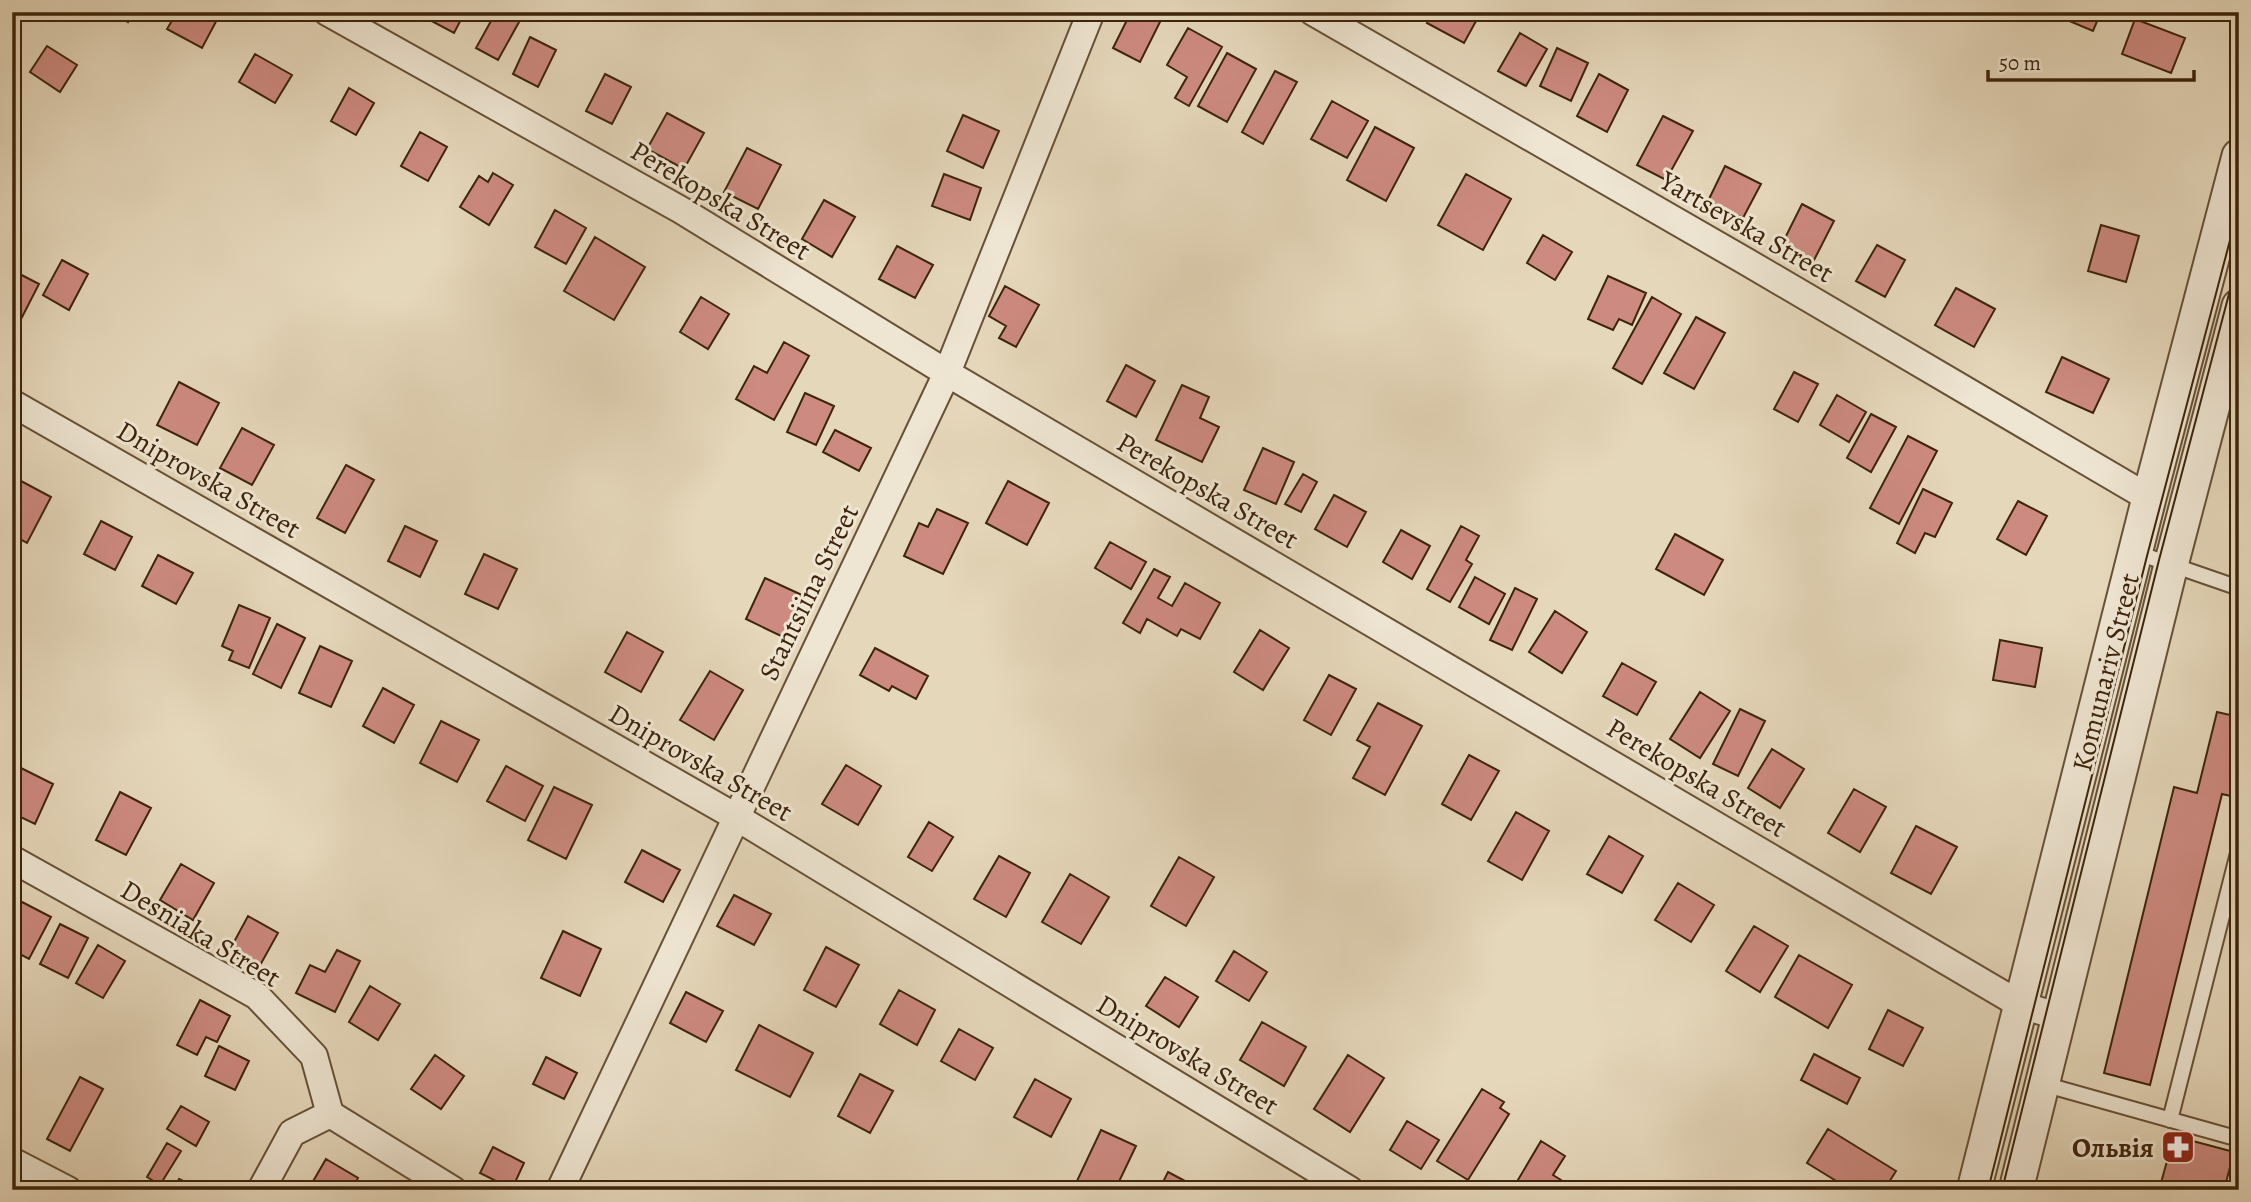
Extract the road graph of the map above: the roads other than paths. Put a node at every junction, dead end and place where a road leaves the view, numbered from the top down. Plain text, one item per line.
1 (327, 12) edge
2 (1091, 12) edge
3 (1312, 12) edge
4 (2239, 156) edge
5 (2239, 306) edge
6 (947, 373) junction
7 (12, 403) edge
8 (2149, 498) junction
9 (2135, 552) junction
10 (2172, 565) junction
11 (2239, 588) edge
12 (736, 817) junction
13 (2239, 849) edge
14 (12, 859) edge
15 (2021, 1005) junction
16 (2060, 1017) junction
17 (2043, 1084) junction
18 (330, 1114) junction
19 (2171, 1120) junction
20 (2239, 1139) edge
21 (12, 1161) edge
22 (68, 1190) edge
23 (261, 1190) edge
24 (453, 1190) edge
25 (559, 1190) edge
26 (1350, 1190) edge
27 (1974, 1190) edge
28 (2016, 1190) edge

1 - 6 street, Perekopska Street
2 - 6 street, Stantsiina Street
3 - 8 street, Yartsevska Street
4 - 8 street, Komunariv Street
5 - 10 street, Komunariv Street
6 - 12 street, Stantsiina Street
6 - 15 street, Perekopska Street
7 - 12 street, Dniprovska Street
8 - 9 street, Komunariv Street
9 - 10 lane
9 - 15 street, Komunariv Street
10 - 11 lane
10 - 16 street, Komunariv Street
12 - 25 street, Stantsiina Street
12 - 26 street, Dniprovska Street
13 - 19 lane
14 - 18 street, Desniaka Street
15 - 16 street, Perekopska Street
15 - 27 street, Komunariv Street
16 - 17 street, Komunariv Street
17 - 19 lane
17 - 28 street, Komunariv Street
18 - 23 street
18 - 24 street
19 - 20 lane
21 - 22 street

